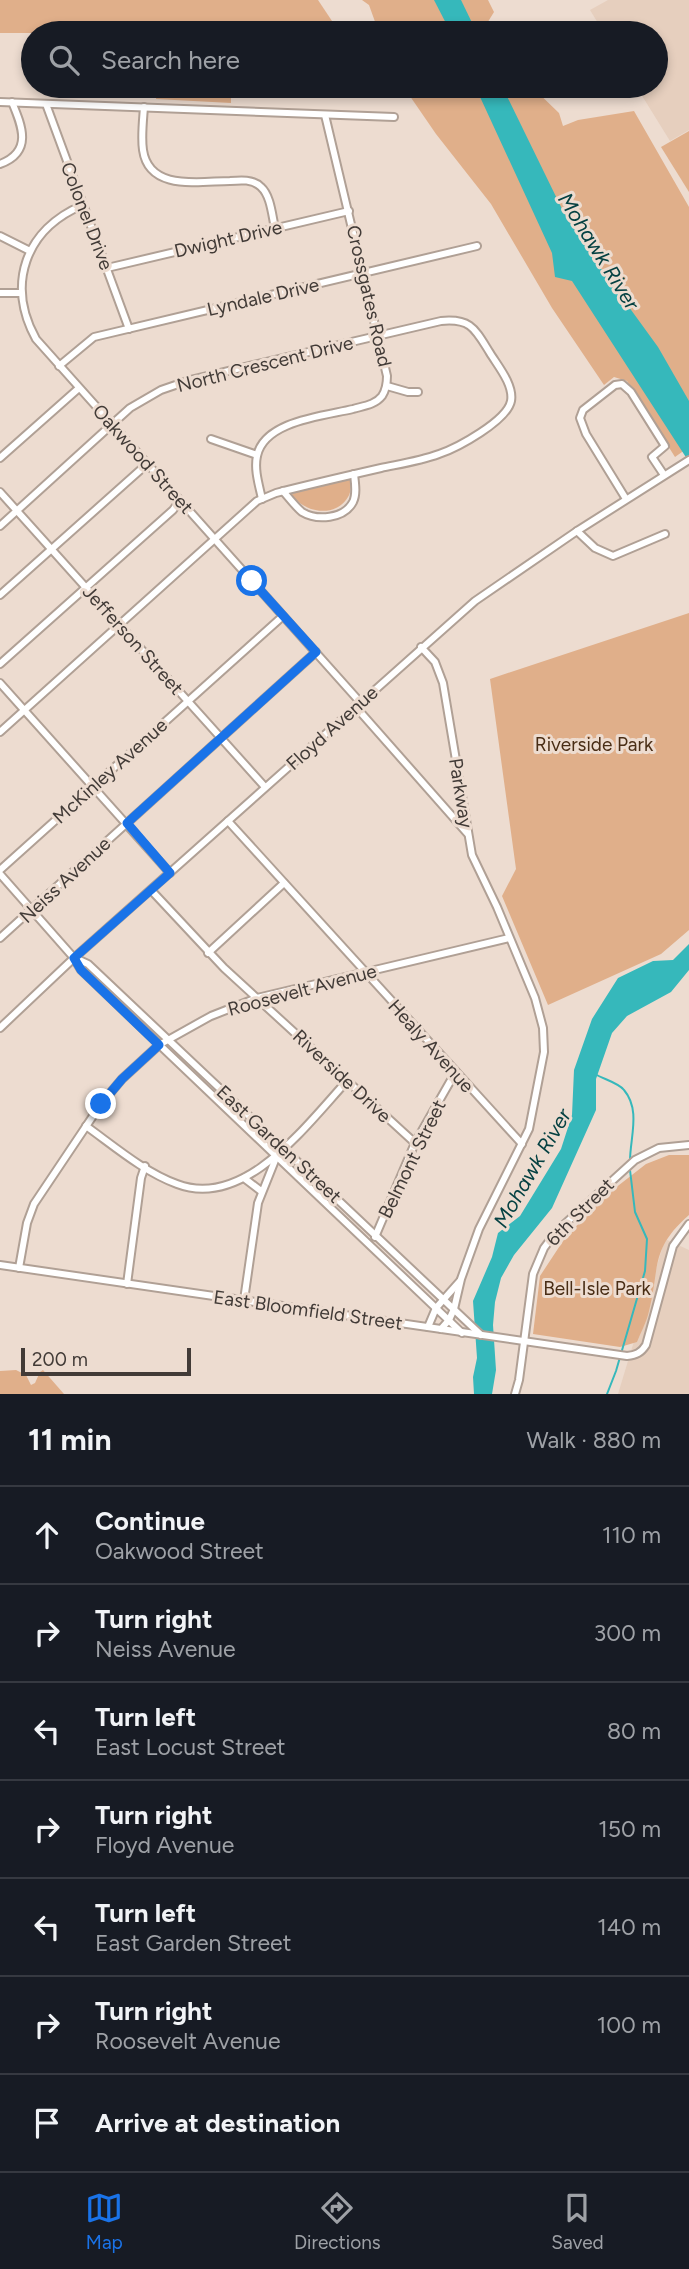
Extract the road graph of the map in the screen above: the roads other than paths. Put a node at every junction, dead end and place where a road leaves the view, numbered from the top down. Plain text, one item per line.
1 (0, 102) edge
2 (12, 102) junction
3 (46, 104) junction
4 (144, 107) junction
5 (325, 115) junction
6 (394, 117) dead end
7 (0, 164) edge
8 (83, 205) junction
9 (349, 211) junction
10 (275, 228) junction
11 (0, 236) edge
12 (477, 246) dead end
13 (30, 251) junction
14 (107, 268) junction
15 (365, 273) junction
16 (0, 293) edge
17 (21, 293) junction
18 (129, 329) junction
19 (378, 336) junction
20 (59, 366) junction
21 (387, 386) junction
22 (79, 388) junction
23 (418, 392) dead end
24 (113, 425) junction
25 (211, 439) dead end
26 (257, 455) junction
27 (0, 458) edge
28 (689, 460) edge
29 (147, 464) junction
30 (354, 474) junction
31 (664, 475) junction
32 (283, 491) junction
33 (0, 492) edge
34 (262, 499) junction
35 (626, 499) junction
36 (180, 500) junction
37 (17, 511) junction
38 (0, 526) edge
39 (577, 531) junction
40 (665, 534) dead end
41 (214, 539) junction
42 (51, 549) junction
43 (85, 587) junction
44 (0, 595) edge
45 (283, 616) junction
46 (120, 625) junction
47 (421, 647) junction
48 (316, 652) junction
49 (0, 664) edge
50 (0, 683) edge
51 (188, 701) junction
52 (358, 704) junction
53 (24, 710) junction
54 (0, 732) edge
55 (222, 739) junction
56 (93, 786) junction
57 (265, 787) junction
58 (228, 821) junction
59 (127, 823) junction
60 (468, 834) junction
61 (0, 872) edge
62 (170, 873) junction
63 (284, 883) junction
64 (151, 890) junction
65 (32, 910) junction
66 (0, 938) edge
67 (509, 938) junction
68 (208, 953) junction
69 (74, 958) junction
70 (365, 972) junction
71 (257, 998) junction
72 (0, 1028) edge
73 (168, 1040) junction
74 (159, 1045) junction
75 (455, 1073) junction
76 (347, 1081) junction
77 (86, 1126) junction
78 (415, 1143) junction
79 (522, 1144) junction
80 (689, 1145) edge
81 (284, 1149) junction
82 (277, 1156) junction
83 (145, 1166) junction
84 (244, 1178) junction
85 (261, 1191) junction
86 (689, 1224) edge
87 (376, 1236) junction
88 (372, 1245) junction
89 (0, 1265) edge
90 (19, 1268) junction
91 (461, 1279) junction
92 (127, 1284) junction
93 (244, 1300) junction
94 (443, 1300) junction
95 (436, 1308) junction
96 (454, 1309) junction
97 (449, 1320) junction
98 (428, 1327) junction
99 (441, 1329) junction
100 (468, 1331) junction
101 (525, 1341) junction
102 (515, 1394) edge

1 - 2 street
2 - 3 street
2 - 7 street
3 - 4 street
3 - 8 street, Colonel Drive
4 - 5 street
4 - 10 street
5 - 6 street
5 - 9 street, Crossgates Road
8 - 13 street, Oakwood Street
8 - 14 street, Colonel Drive
9 - 10 street, Dwight Drive
9 - 15 street, Crossgates Road
10 - 14 street, Dwight Drive
11 - 13 street
12 - 15 street, Lyndale Drive
13 - 17 street, Oakwood Street
14 - 18 street, Colonel Drive
15 - 18 street, Lyndale Drive
15 - 19 street, Crossgates Road
16 - 17 street
17 - 20 street, Oakwood Street
18 - 20 street, Lyndale Drive
19 - 21 street, Crossgates Road
19 - 24 street, North Crescent Drive
19 - 30 street, North Crescent Drive
20 - 22 street, Oakwood Street
21 - 23 street
21 - 26 street, Crossgates Road
22 - 24 street, Oakwood Street
22 - 27 street
24 - 29 street, Oakwood Street
24 - 37 street, North Crescent Drive
25 - 26 street
26 - 34 street
28 - 31 street, Floyd Avenue
29 - 36 street, Oakwood Street
29 - 42 street
30 - 32 street
30 - 32 street
31 - 35 street, Floyd Avenue
31 - 35 street
32 - 34 street
33 - 37 street, Jefferson Street
34 - 41 street
35 - 39 street, Floyd Avenue
36 - 41 street, Oakwood Street
36 - 43 street
37 - 38 street, North Crescent Drive
37 - 42 street, Jefferson Street
39 - 40 street
39 - 47 street, Floyd Avenue
41 - 45 street, Oakwood Street
41 - 46 street
42 - 43 street, Jefferson Street
42 - 44 street
43 - 46 street, Jefferson Street
43 - 49 street
45 - 48 street, Oakwood Street
45 - 51 street, McKinley Avenue
46 - 51 street, Jefferson Street
46 - 53 street
47 - 52 street, Floyd Avenue
47 - 60 street, Parkway
48 - 52 street, Oakwood Street
48 - 55 street, Neiss Avenue
50 - 53 street
51 - 55 street, Jefferson Street
51 - 56 street, McKinley Avenue
52 - 57 street, Floyd Avenue
52 - 60 street, Oakwood Street
53 - 54 street
53 - 56 street
55 - 57 street, Jefferson Street
55 - 59 street, Neiss Avenue
56 - 59 street
56 - 61 street, McKinley Avenue
57 - 58 street, Floyd Avenue
58 - 62 street, Floyd Avenue
58 - 63 street, Healy Avenue
59 - 62 street
59 - 65 street, Neiss Avenue
60 - 67 street, Parkway
61 - 65 street, East Garden Street
62 - 64 street, Floyd Avenue
63 - 68 street
63 - 70 street, Healy Avenue
64 - 68 street, Riverside Drive
64 - 69 street, Floyd Avenue
65 - 66 street, Neiss Avenue
65 - 69 street, East Garden Street
67 - 70 street, Roosevelt Avenue
67 - 79 street, Parkway
68 - 71 street, Riverside Drive
69 - 72 street, Floyd Avenue
69 - 73 street, East Garden Street
69 - 74 street, East Garden Street
70 - 71 street, Roosevelt Avenue
70 - 75 street, Healy Avenue
71 - 73 street, Roosevelt Avenue
71 - 76 street, Riverside Drive
73 - 74 street, Roosevelt Avenue
73 - 81 street, East Garden Street
74 - 77 street, Roosevelt Avenue
74 - 82 street, East Garden Street
75 - 78 street, Belmont Street
75 - 79 street, Healy Avenue
76 - 78 street, Riverside Drive
76 - 81 street
77 - 83 street
77 - 90 street, Roosevelt Avenue
78 - 87 street, Belmont Street
79 - 91 street, Parkway
80 - 101 street, 6th Street
81 - 82 street
81 - 87 street, East Garden Street
82 - 84 street
82 - 85 street
82 - 88 street, East Garden Street
83 - 84 street
83 - 92 street
84 - 85 street
85 - 93 street
86 - 101 street
87 - 88 street, Belmont Street
87 - 94 street, East Garden Street
88 - 95 street, East Garden Street
89 - 90 street, East Bloomfield Street
90 - 92 street, East Bloomfield Street
91 - 94 street
91 - 96 street
92 - 93 street, East Bloomfield Street
93 - 98 street, East Bloomfield Street
94 - 95 street
94 - 96 street, East Garden Street
95 - 97 street, East Garden Street
95 - 98 street
96 - 97 street
96 - 100 street, East Garden Street
97 - 99 street
97 - 100 street, East Garden Street
98 - 99 street, East Bloomfield Street
99 - 100 street, East Bloomfield Street
100 - 101 street, East Garden Street
101 - 102 street, 6th Street

